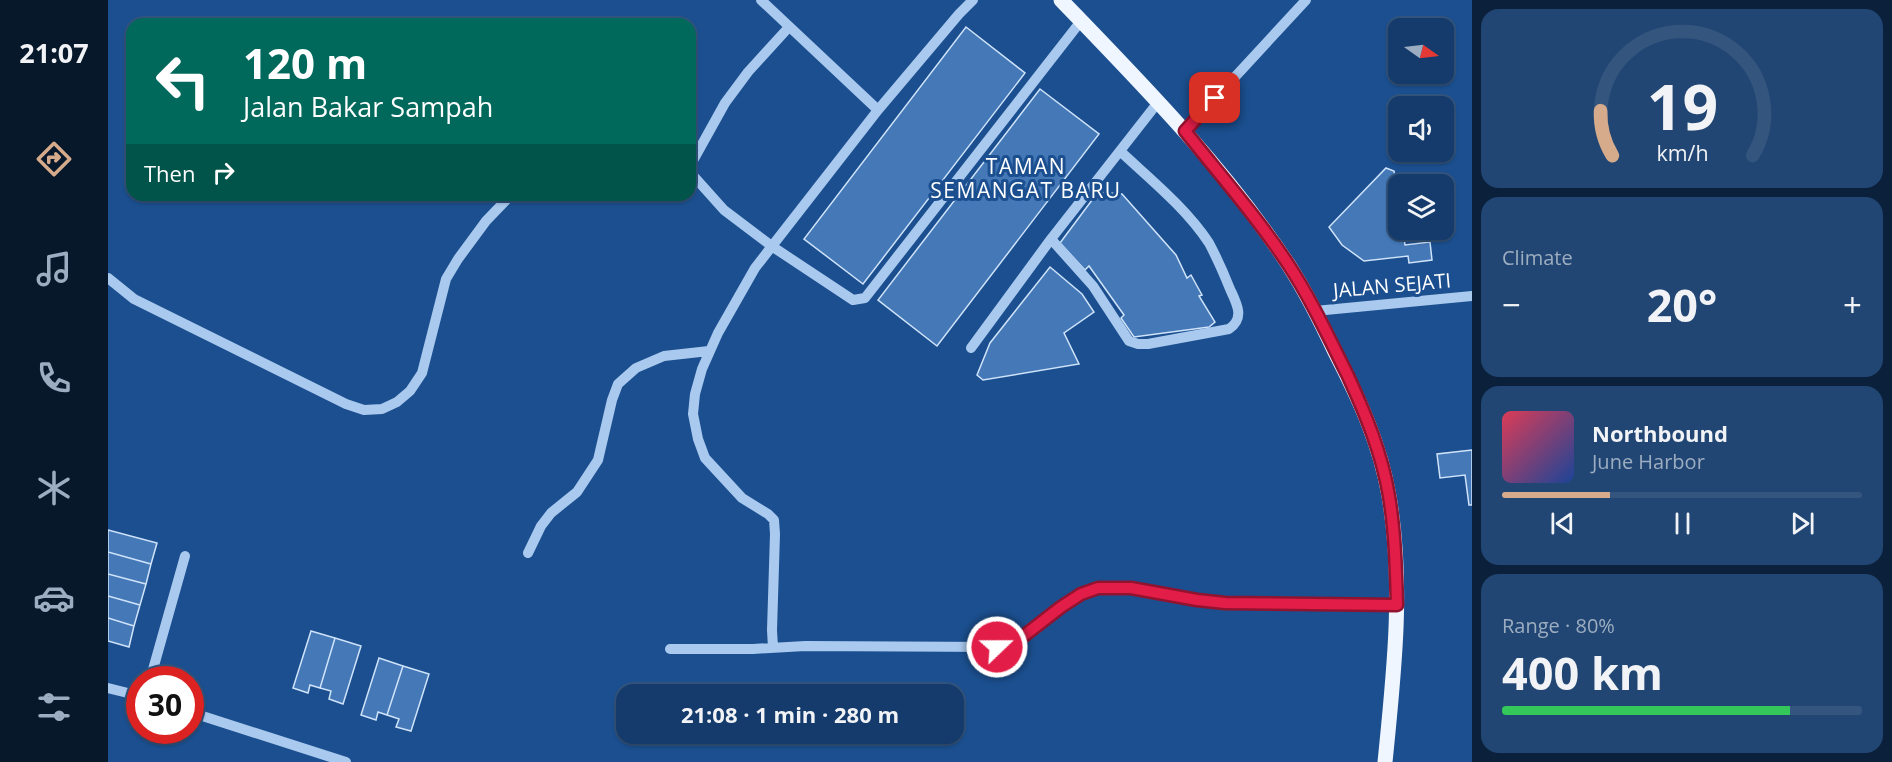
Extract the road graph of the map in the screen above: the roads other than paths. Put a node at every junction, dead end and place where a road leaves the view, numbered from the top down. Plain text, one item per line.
1 (761, 0) edge
2 (973, 0) edge
3 (1061, 0) edge
4 (1306, 0) edge
5 (1081, 21) junction
6 (789, 27) junction
7 (1159, 101) junction
8 (878, 110) junction
9 (1185, 131) junction
10 (1120, 151) junction
11 (696, 155) edge
12 (696, 179) edge
13 (505, 201) edge
14 (1051, 239) junction
15 (773, 247) junction
16 (108, 278) edge
17 (1472, 296) edge
18 (1315, 311) junction
19 (971, 348) dead end
20 (709, 351) junction
21 (528, 553) dead end
22 (185, 556) dead end
23 (1397, 605) junction
24 (773, 648) junction
25 (670, 649) dead end
26 (154, 666) edge
27 (108, 688) edge
28 (126, 692) edge
29 (204, 716) edge
30 (346, 762) edge
31 (1385, 762) edge

1 - 6 street
2 - 8 street
3 - 5 main road
4 - 9 street
5 - 7 main road
5 - 15 street
6 - 8 street
6 - 11 street
7 - 9 main road
7 - 10 street
8 - 15 street
9 - 18 main road
10 - 14 street
10 - 14 street
12 - 15 street
13 - 16 street
14 - 19 street
15 - 20 street
17 - 18 street, JALAN SEJATI
18 - 23 main road
20 - 21 street
20 - 24 street
22 - 26 street
23 - 24 street
23 - 31 main road
24 - 25 street
27 - 28 street
29 - 30 street

